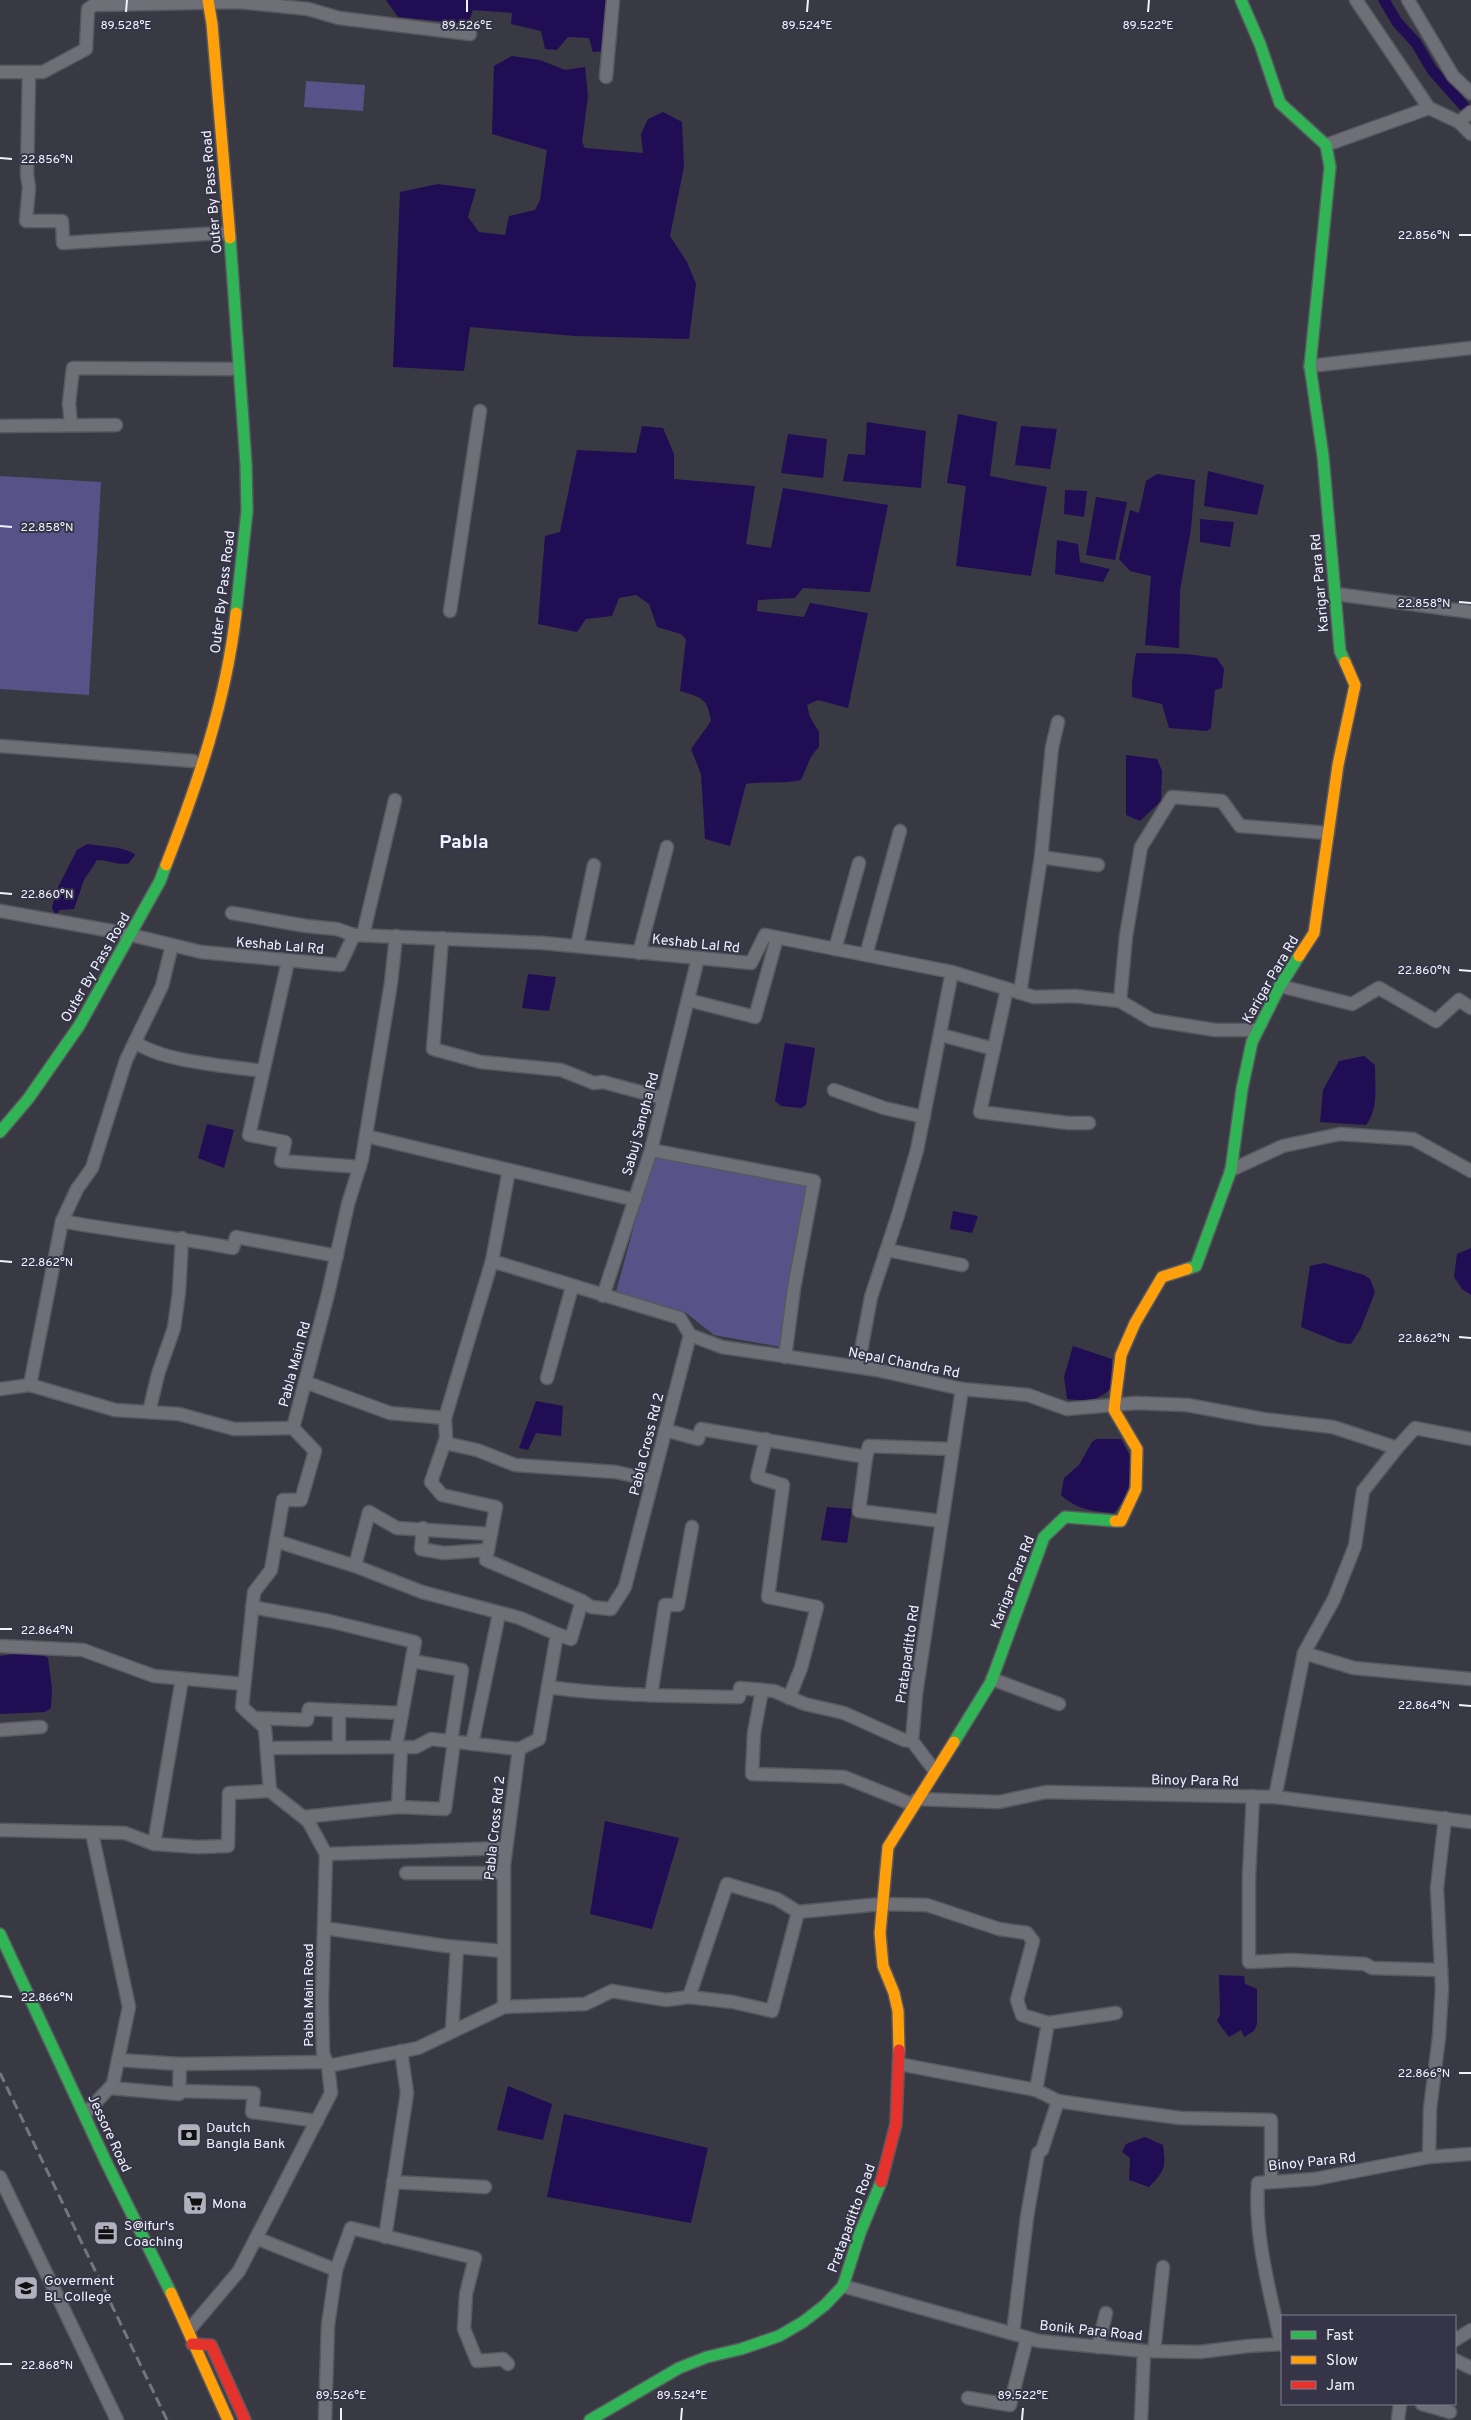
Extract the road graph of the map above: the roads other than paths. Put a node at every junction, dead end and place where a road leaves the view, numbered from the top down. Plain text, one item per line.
1 (613, 0) edge
2 (1241, 0) edge
3 (1356, 0) edge
4 (1408, 0) edge
5 (203, 1) edge
6 (470, 34) dead end
7 (0, 72) edge
8 (29, 72) junction
9 (606, 77) dead end
10 (1471, 93) edge
11 (1429, 108) junction
12 (1471, 112) edge
13 (1459, 122) junction
14 (1471, 134) edge
15 (1326, 145) junction
16 (220, 233) junction
17 (1471, 348) edge
18 (1310, 366) junction
19 (232, 370) junction
20 (480, 411) dead end
21 (71, 425) junction
22 (116, 425) dead end
23 (0, 426) edge
24 (1336, 594) junction
25 (450, 611) dead end
26 (1471, 612) edge
27 (1058, 722) dead end
28 (0, 746) edge
29 (193, 761) junction
30 (395, 800) dead end
31 (900, 831) dead end
32 (1328, 833) junction
33 (667, 847) dead end
34 (1042, 857) junction
35 (859, 862) dead end
36 (594, 865) dead end
37 (1098, 865) dead end
38 (0, 911) edge
39 (232, 913) dead end
40 (127, 934) junction
41 (358, 935) junction
42 (396, 936) junction
43 (442, 938) junction
44 (777, 938) junction
45 (172, 945) junction
46 (577, 946) junction
47 (835, 949) junction
48 (639, 952) junction
49 (866, 955) junction
50 (698, 958) junction
51 (288, 960) junction
52 (952, 972) junction
53 (1280, 986) junction
54 (1014, 991) junction
55 (688, 1000) junction
56 (1120, 1001) junction
57 (1471, 1008) edge
58 (1257, 1030) junction
59 (941, 1035) junction
60 (135, 1042) junction
61 (994, 1049) junction
62 (264, 1071) junction
63 (834, 1090) dead end
64 (664, 1098) junction
65 (924, 1117) junction
66 (0, 1121) edge
67 (1089, 1123) dead end
68 (0, 1132) edge
69 (366, 1136) junction
70 (650, 1150) junction
71 (360, 1167) junction
72 (510, 1170) junction
73 (1231, 1170) junction
74 (1471, 1171) edge
75 (635, 1200) junction
76 (62, 1221) junction
77 (182, 1238) junction
78 (887, 1250) junction
79 (336, 1256) junction
80 (492, 1261) junction
81 (962, 1265) dead end
82 (572, 1287) junction
83 (603, 1296) junction
84 (690, 1335) junction
85 (785, 1357) junction
86 (858, 1367) junction
87 (547, 1378) dead end
88 (304, 1382) junction
89 (30, 1385) junction
90 (0, 1389) edge
91 (962, 1389) junction
92 (1113, 1405) junction
93 (149, 1412) junction
94 (445, 1418) junction
95 (293, 1428) junction
96 (665, 1430) junction
97 (1471, 1438) edge
98 (766, 1439) junction
99 (445, 1443) junction
100 (1397, 1448) junction
101 (952, 1449) junction
102 (866, 1457) junction
103 (652, 1480) junction
104 (940, 1522) junction
105 (692, 1527) dead end
106 (423, 1528) junction
107 (491, 1534) junction
108 (276, 1541) junction
109 (488, 1550) junction
110 (355, 1566) junction
111 (582, 1601) junction
112 (252, 1608) junction
113 (499, 1614) junction
114 (557, 1634) junction
115 (0, 1646) edge
116 (1304, 1653) junction
117 (412, 1661) junction
118 (182, 1679) junction
119 (992, 1679) junction
120 (1471, 1679) edge
121 (244, 1684) junction
122 (548, 1688) junction
123 (762, 1690) junction
124 (651, 1695) junction
125 (789, 1698) junction
126 (1059, 1704) dead end
127 (340, 1710) junction
128 (402, 1713) junction
129 (255, 1718) junction
130 (41, 1727) dead end
131 (0, 1730) edge
132 (912, 1740) junction
133 (452, 1741) junction
134 (472, 1744) junction
135 (338, 1747) junction
136 (398, 1747) junction
137 (267, 1748) junction
138 (519, 1749) junction
139 (935, 1771) junction
140 (270, 1791) junction
141 (1254, 1796) junction
142 (1275, 1797) junction
143 (916, 1802) junction
144 (398, 1807) junction
145 (302, 1817) junction
146 (1445, 1818) junction
147 (1471, 1822) edge
148 (0, 1830) edge
149 (92, 1833) junction
150 (154, 1844) junction
151 (506, 1848) junction
152 (326, 1854) junction
153 (406, 1873) dead end
154 (504, 1873) junction
155 (881, 1904) junction
156 (798, 1912) junction
157 (324, 1928) junction
158 (0, 1934) edge
159 (456, 1947) junction
160 (503, 1951) junction
161 (1441, 1970) junction
162 (689, 1997) junction
163 (504, 2007) junction
164 (1116, 2013) dead end
165 (1048, 2023) junction
166 (452, 2032) junction
167 (402, 2051) junction
168 (118, 2060) junction
169 (180, 2064) junction
170 (327, 2064) junction
171 (899, 2064) junction
172 (110, 2088) junction
173 (1036, 2090) junction
174 (180, 2091) junction
175 (1058, 2101) junction
176 (85, 2114) junction
177 (317, 2121) junction
178 (1471, 2154) edge
179 (1429, 2157) junction
180 (0, 2178) edge
181 (1272, 2181) junction
182 (393, 2182) junction
183 (485, 2187) dead end
184 (385, 2236) junction
185 (256, 2238) junction
186 (1163, 2267) dead end
187 (336, 2270) junction
188 (843, 2286) junction
189 (1106, 2313) dead end
190 (189, 2330) junction
191 (1471, 2330) edge
192 (1013, 2333) junction
193 (1027, 2338) junction
194 (1456, 2339) edge
195 (192, 2344) junction
196 (1281, 2344) edge
197 (1098, 2347) junction
198 (1149, 2351) junction
199 (1456, 2360) edge
200 (508, 2364) dead end
201 (1471, 2368) edge
202 (968, 2398) dead end
203 (1400, 2405) edge
204 (1426, 2405) edge
205 (1450, 2412) dead end
206 (116, 2420) edge
207 (228, 2420) edge
208 (245, 2420) edge
209 (325, 2420) edge
210 (590, 2420) edge
211 (1141, 2420) edge
212 (1398, 2420) edge

1 - 9 street
2 - 15 main road
3 - 11 street
4 - 10 street
5 - 6 street
5 - 8 street
5 - 16 main road, Outer By Pass Road
5 - 40 main road, Outer By Pass Road
7 - 8 street
8 - 16 street
11 - 13 street
11 - 15 street
12 - 13 street
13 - 14 street
15 - 18 main road, Karigar Para Rd
16 - 19 main road, Outer By Pass Road
17 - 18 street
18 - 24 main road, Karigar Para Rd
19 - 21 street
19 - 29 main road, Outer By Pass Road
20 - 25 street
21 - 22 street
21 - 23 street
24 - 26 street
24 - 32 main road, Karigar Para Rd
27 - 34 street
28 - 29 street
29 - 40 main road, Outer By Pass Road
30 - 41 street
31 - 49 street
32 - 53 main road, Karigar Para Rd
32 - 56 street
33 - 48 street
34 - 37 street
34 - 54 street
35 - 47 street
36 - 46 street
38 - 40 street, Keshab Lal Rd
39 - 41 street
40 - 45 street, Keshab Lal Rd
40 - 66 main road, Outer By Pass Road
40 - 68 main road, Outer By Pass Road
41 - 42 street, Keshab Lal Rd
41 - 51 street, Keshab Lal Rd
42 - 43 street, Keshab Lal Rd
42 - 69 street, Pabla Main Rd
43 - 46 street, Keshab Lal Rd
43 - 64 street
44 - 47 street
44 - 50 street, Keshab Lal Rd
44 - 55 street
45 - 51 street, Keshab Lal Rd
45 - 60 street
46 - 48 street, Keshab Lal Rd
47 - 49 street
48 - 50 street, Keshab Lal Rd
49 - 52 street
50 - 55 street, Sabuj Sangha Rd
51 - 62 street
52 - 54 street
52 - 59 street
53 - 57 street
53 - 58 main road, Karigar Para Rd
54 - 56 street
54 - 61 street
55 - 64 street, Sabuj Sangha Rd
56 - 58 street
58 - 73 main road, Karigar Para Rd
59 - 61 street
59 - 65 street
60 - 62 street
60 - 76 street
61 - 67 street
62 - 71 street
63 - 65 street
64 - 70 street, Sabuj Sangha Rd
65 - 78 street
69 - 71 street, Pabla Main Rd
69 - 72 street
70 - 75 street, Sabuj Sangha Rd
70 - 85 street
71 - 79 street, Pabla Main Rd
72 - 75 street
72 - 80 street
73 - 74 street
73 - 92 main road, Karigar Para Rd
75 - 83 street, Sabuj Sangha Rd
76 - 77 street
76 - 89 street
77 - 79 street
77 - 93 street
78 - 81 street
78 - 86 street
79 - 88 street, Pabla Main Rd
80 - 82 street
80 - 94 street
82 - 83 street
82 - 87 street
83 - 84 street
84 - 85 street, Nepal Chandra Rd
84 - 96 street, Pabla Cross Rd 2
85 - 86 street, Nepal Chandra Rd
86 - 91 street, Nepal Chandra Rd
88 - 94 street
88 - 95 street, Pabla Main Rd
89 - 90 street
89 - 93 street
91 - 92 street, Nepal Chandra Rd
91 - 101 street, Pratapaditto Rd
92 - 100 street, Nepal Chandra Rd
92 - 119 main road, Karigar Para Rd
93 - 95 street
94 - 99 street
95 - 108 street, Pabla Main Rd
96 - 98 street
96 - 103 street, Pabla Cross Rd 2
97 - 100 street
98 - 102 street
98 - 125 street
99 - 103 street
99 - 107 street
100 - 116 street
101 - 102 street
101 - 104 street, Pratapaditto Rd
102 - 104 street
103 - 111 street, Pabla Cross Rd 2
104 - 132 street, Pratapaditto Rd
105 - 124 street
106 - 107 street
106 - 109 street
106 - 110 street
107 - 109 street
108 - 110 street
108 - 112 street, Pabla Main Rd
109 - 111 street
110 - 113 street
111 - 114 street
112 - 117 street
112 - 121 street, Pabla Main Rd
113 - 114 street
113 - 134 street
114 - 122 street
115 - 118 street
116 - 120 street
116 - 142 street
117 - 128 street
117 - 133 street
118 - 121 street
118 - 150 street
119 - 126 street
119 - 139 main road, Karigar Para Rd
121 - 129 street, Pabla Main Rd
122 - 124 street
122 - 138 street
123 - 124 street
123 - 125 street
123 - 143 street
125 - 132 street
127 - 128 street
127 - 129 street
127 - 135 street
128 - 136 street
129 - 137 street, Pabla Main Rd
130 - 131 street
132 - 139 street
133 - 134 street
133 - 136 street
133 - 144 street
134 - 138 street
135 - 136 street
135 - 137 street
136 - 144 street
137 - 140 street, Pabla Main Rd
138 - 151 street, Pabla Cross Rd 2
139 - 143 main road
140 - 145 street
140 - 150 street
141 - 142 street, Binoy Para Rd
141 - 143 street, Binoy Para Rd
141 - 161 street
142 - 146 street, Binoy Para Rd
143 - 155 main road
144 - 145 street
145 - 152 street
146 - 147 street, Binoy Para Rd
146 - 161 street
148 - 149 street
149 - 150 street
149 - 168 street
151 - 152 street
151 - 154 street, Pabla Cross Rd 2
152 - 157 street, Pabla Main Road
153 - 154 street
154 - 160 street, Pabla Cross Rd 2
155 - 156 street
155 - 165 street
155 - 171 main road, Pratapaditto Road
156 - 162 street
156 - 162 street
157 - 159 street
157 - 170 street, Pabla Main Road
158 - 176 main road, Jessore Road
159 - 160 street
159 - 166 street
160 - 163 street, Pabla Cross Rd 2
161 - 179 street
162 - 163 street
163 - 166 street
164 - 165 street
165 - 173 street
166 - 167 street
167 - 170 street
167 - 182 street
168 - 169 street
168 - 172 street
169 - 170 street
169 - 174 street
170 - 177 street, Pabla Main Road
171 - 173 street
171 - 188 main road, Pratapaditto Road
172 - 174 street
172 - 176 street
173 - 175 street
174 - 177 street
175 - 181 street
175 - 192 street
176 - 190 main road, Jessore Road
177 - 185 street, Pabla Main Road
178 - 179 street, Binoy Para Rd
179 - 181 street, Binoy Para Rd
180 - 206 street
181 - 196 street, Binoy Para Rd
182 - 183 street
182 - 184 street
184 - 187 street
184 - 200 street
185 - 187 street
185 - 190 street, Pabla Main Road
186 - 198 street
187 - 209 street
188 - 192 street, Bonik Para Road
188 - 210 main road, Pratapaditto Road
189 - 197 street
190 - 195 main road, Jessore Road
191 - 194 street
192 - 193 street, Bonik Para Road
193 - 197 street, Bonik Para Road
193 - 202 street
195 - 207 main road, Jessore Road
195 - 208 main road
196 - 198 street, Bonik Para Road
197 - 198 street, Bonik Para Road
198 - 211 street
199 - 201 street
203 - 212 street
204 - 205 street

